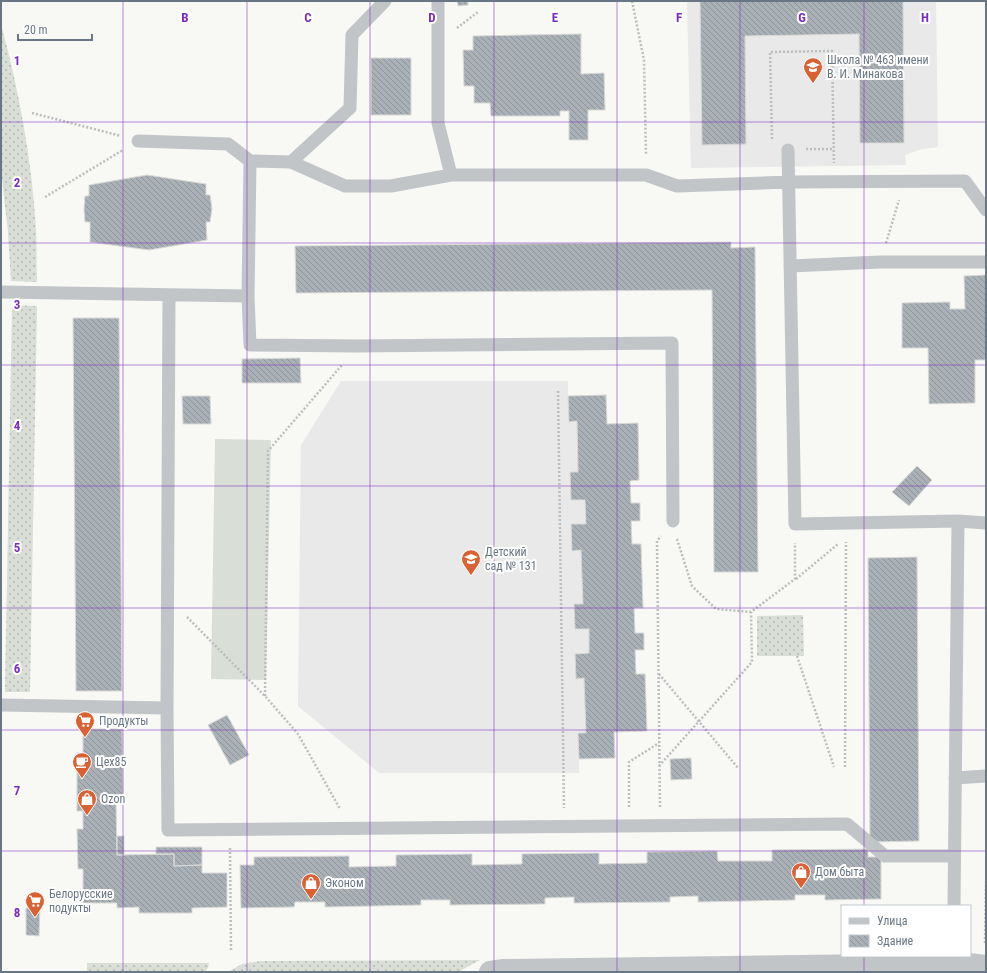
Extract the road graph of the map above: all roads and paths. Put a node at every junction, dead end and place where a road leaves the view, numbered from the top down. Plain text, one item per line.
1 (385, 1) edge
2 (438, 1) edge
3 (632, 1) edge
4 (32, 113) dead end
5 (138, 141) junction
6 (834, 149) junction
7 (788, 150) junction
8 (250, 161) junction
9 (291, 162) junction
10 (646, 174) junction
11 (451, 175) junction
12 (905, 181) junction
13 (789, 182) junction
14 (835, 182) junction
15 (45, 197) dead end
16 (986, 210) edge
17 (880, 262) junction
18 (986, 262) edge
19 (790, 266) junction
20 (1, 292) edge
21 (169, 295) junction
22 (248, 296) junction
23 (358, 346) junction
24 (558, 391) dead end
25 (673, 521) junction
26 (958, 521) junction
27 (986, 523) edge
28 (795, 524) junction
29 (795, 579) junction
30 (167, 597) junction
31 (751, 612) junction
32 (797, 656) dead end
33 (658, 673) junction
34 (265, 696) junction
35 (1, 705) edge
36 (167, 708) junction
37 (699, 721) junction
38 (659, 743) junction
39 (659, 766) junction
40 (845, 766) dead end
41 (834, 767) dead end
42 (738, 768) dead end
43 (986, 776) edge
44 (955, 778) junction
45 (564, 826) junction
46 (629, 826) junction
47 (660, 826) junction
48 (351, 829) junction
49 (230, 830) junction
50 (954, 856) junction
51 (986, 882) edge
52 (954, 905) edge
53 (985, 943) dead end
54 (231, 950) dead end
55 (953, 960) edge
56 (986, 966) edge
57 (490, 972) edge

1 - 9 lane
2 - 11 lane
3 - 10 path
4 - 5 path
5 - 8 lane
5 - 15 path
6 - 7 path
6 - 7 path
6 - 14 path
7 - 13 lane
8 - 9 lane
8 - 22 lane
9 - 11 lane
10 - 11 lane
10 - 13 lane
12 - 14 lane
12 - 16 lane
12 - 17 path
13 - 14 lane
13 - 19 lane
17 - 18 lane
17 - 19 lane
19 - 28 lane
20 - 21 lane
21 - 22 lane
21 - 30 lane
22 - 23 lane
23 - 25 lane
23 - 34 path
24 - 45 path
25 - 31 path
25 - 33 path
26 - 27 lane
26 - 28 lane
26 - 44 lane
28 - 29 path
29 - 31 path
29 - 40 path
30 - 34 path
30 - 36 lane
31 - 37 path
32 - 41 path
33 - 37 path
33 - 38 path
34 - 48 path
35 - 36 lane
36 - 49 lane
37 - 39 path
37 - 42 path
38 - 39 path
38 - 46 path
39 - 47 path
43 - 44 lane
44 - 50 lane
45 - 46 lane
45 - 48 lane
46 - 47 lane
47 - 50 lane
48 - 49 lane
49 - 54 path
50 - 52 lane
51 - 53 path
55 - 56 street
55 - 57 street

